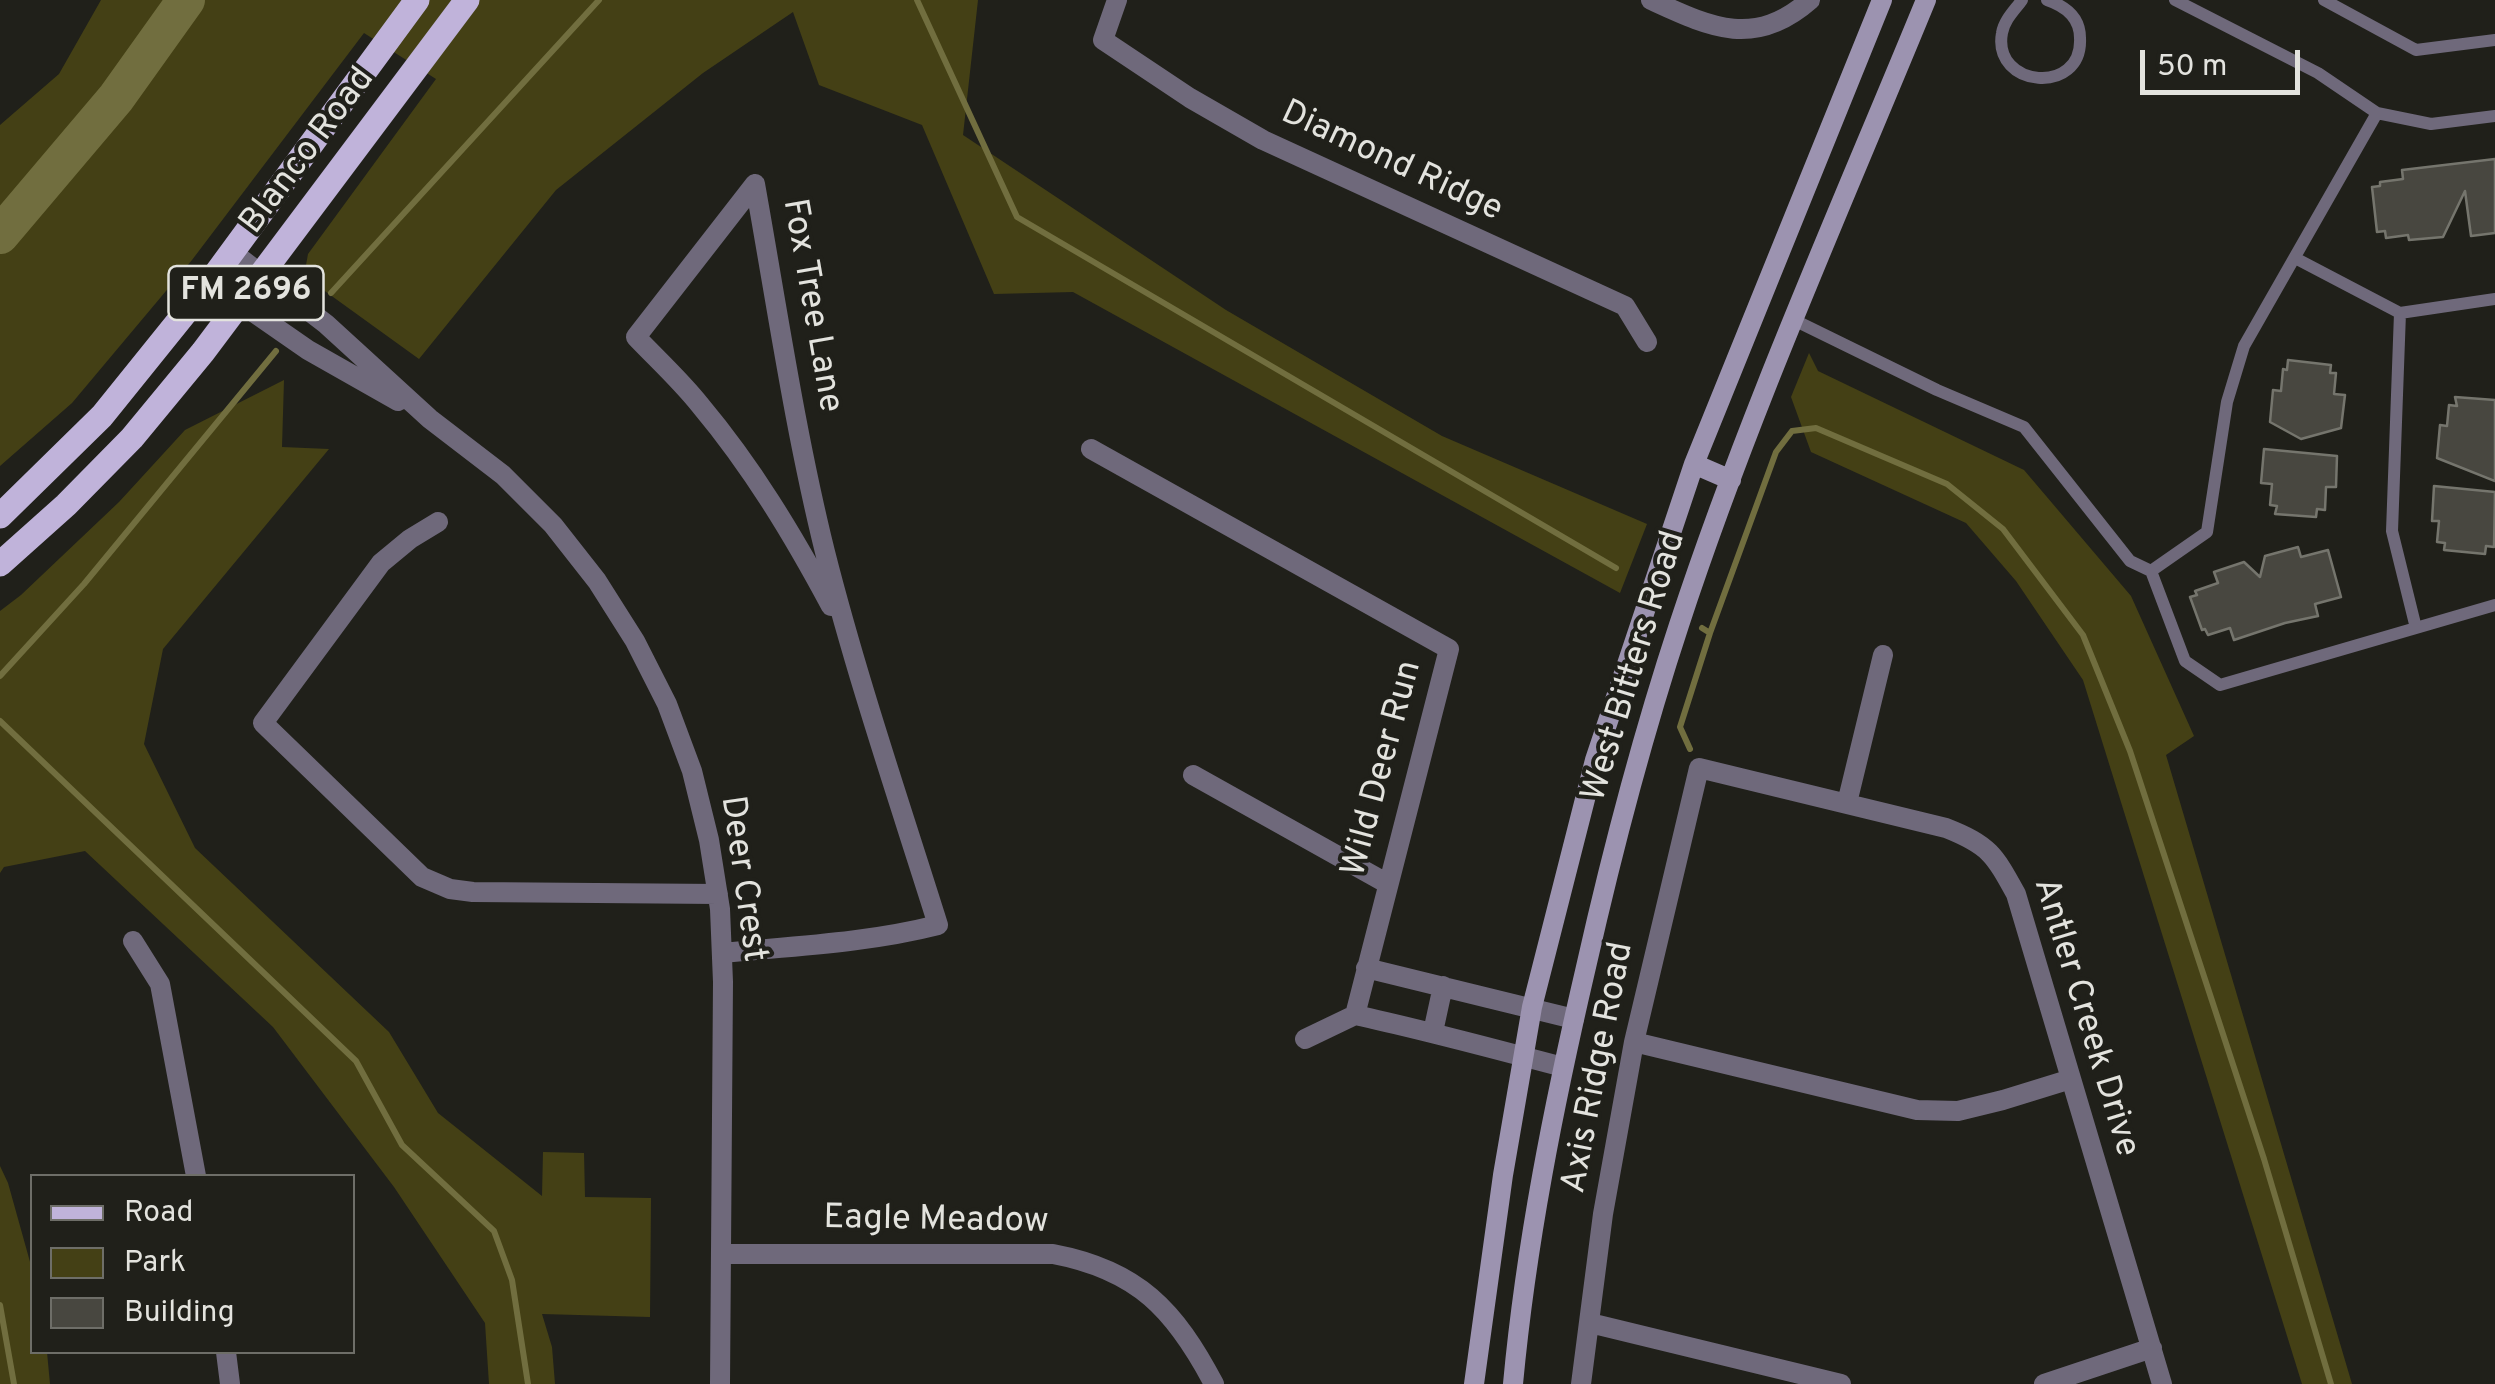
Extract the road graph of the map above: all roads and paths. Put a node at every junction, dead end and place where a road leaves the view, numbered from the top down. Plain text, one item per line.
1 (417, 0) edge
2 (467, 0) edge
3 (1116, 0) edge
4 (1651, 0) edge
5 (1810, 0) edge
6 (1882, 0) edge
7 (1926, 0) edge
8 (2022, 0) edge
9 (2047, 0) edge
10 (2175, 0) edge
11 (2324, 0) edge
12 (2192, 4) edge
13 (2495, 40) edge
14 (2377, 113) junction
15 (2495, 116) edge
16 (232, 252) junction
17 (2295, 258) junction
18 (260, 274) junction
19 (210, 282) junction
20 (2495, 299) edge
21 (238, 303) junction
22 (2400, 313) junction
23 (1794, 320) junction
24 (1647, 342) dead end
25 (430, 420) junction
26 (1091, 449) dead end
27 (1694, 464) junction
28 (1731, 480) junction
29 (0, 516) edge
30 (438, 522) dead end
31 (0, 564) edge
32 (2150, 570) junction
33 (2495, 605) edge
34 (2416, 628) junction
35 (852, 650) junction
36 (1884, 654) dead end
37 (1699, 768) joint
38 (1193, 774) dead end
39 (1847, 804) junction
40 (1388, 884) junction
41 (718, 894) junction
42 (133, 941) dead end
43 (722, 952) junction
44 (1366, 968) junction
45 (1442, 986) junction
46 (1532, 1008) junction
47 (1356, 1015) junction
48 (1574, 1019) junction
49 (1432, 1032) junction
50 (1305, 1039) dead end
51 (1634, 1042) junction
52 (1524, 1056) junction
53 (1563, 1067) junction
54 (2071, 1078) junction
55 (196, 1174) edge
56 (720, 1254) junction
57 (1590, 1323) junction
58 (2152, 1348) junction
59 (226, 1354) edge
60 (230, 1384) edge
61 (720, 1384) edge
62 (1214, 1384) edge
63 (1474, 1384) edge
64 (1513, 1384) edge
65 (1581, 1384) edge
66 (1841, 1384) edge
67 (2044, 1384) edge
68 (2162, 1384) edge

1 - 16 main road, Blanco Road / FM 2696
2 - 18 main road, Blanco Road / FM 2696
3 - 24 street, Diamond Ridge
4 - 5 street
6 - 27 main road, West Bitters Road
7 - 23 main road, West Bitters Road
8 - 9 lane
10 - 12 lane
11 - 13 lane
12 - 14 lane
14 - 15 lane
14 - 17 lane
16 - 18 street, Deer Crest
16 - 19 main road, Blanco Road / FM 2696
17 - 22 lane
17 - 32 lane
18 - 21 main road, Blanco Road / FM 2696
18 - 25 street, Deer Crest
19 - 21 street, Deer Crest
19 - 29 main road, Blanco Road / FM 2696
20 - 22 lane
21 - 25 street, Deer Crest
21 - 31 main road, Blanco Road / FM 2696
22 - 34 lane
23 - 28 main road, West Bitters Road
23 - 32 lane
25 - 41 street, Deer Crest
26 - 40 street, Wild Deer Run
27 - 28 main road
27 - 46 main road, West Bitters Road
28 - 48 main road, West Bitters Road
30 - 41 street
32 - 34 lane
33 - 34 lane
35 - 35 street, Fox Tree Lane
35 - 43 street, Fox Tree Lane
36 - 39 street
37 - 39 street, Antler Creek Drive
37 - 51 street, Axis Ridge Road
38 - 40 street
39 - 54 street, Antler Creek Drive
40 - 44 street, Wild Deer Run
41 - 43 street, Deer Crest
42 - 55 street
43 - 56 street, Deer Crest
44 - 45 street
44 - 47 street, Wild Deer Run
45 - 46 street
45 - 49 street
46 - 48 street
46 - 52 main road, West Bitters Road
47 - 49 street
47 - 50 street
48 - 53 main road, West Bitters Road
49 - 52 street
51 - 54 street
51 - 57 street, Axis Ridge Road
52 - 53 street
52 - 63 main road, West Bitters Road
53 - 64 main road, West Bitters Road
54 - 58 street, Antler Creek Drive
56 - 61 street, Deer Crest
56 - 62 street, Eagle Meadow
57 - 65 street, Axis Ridge Road
57 - 66 street
58 - 67 street
58 - 68 street, Antler Creek Drive
59 - 60 street

